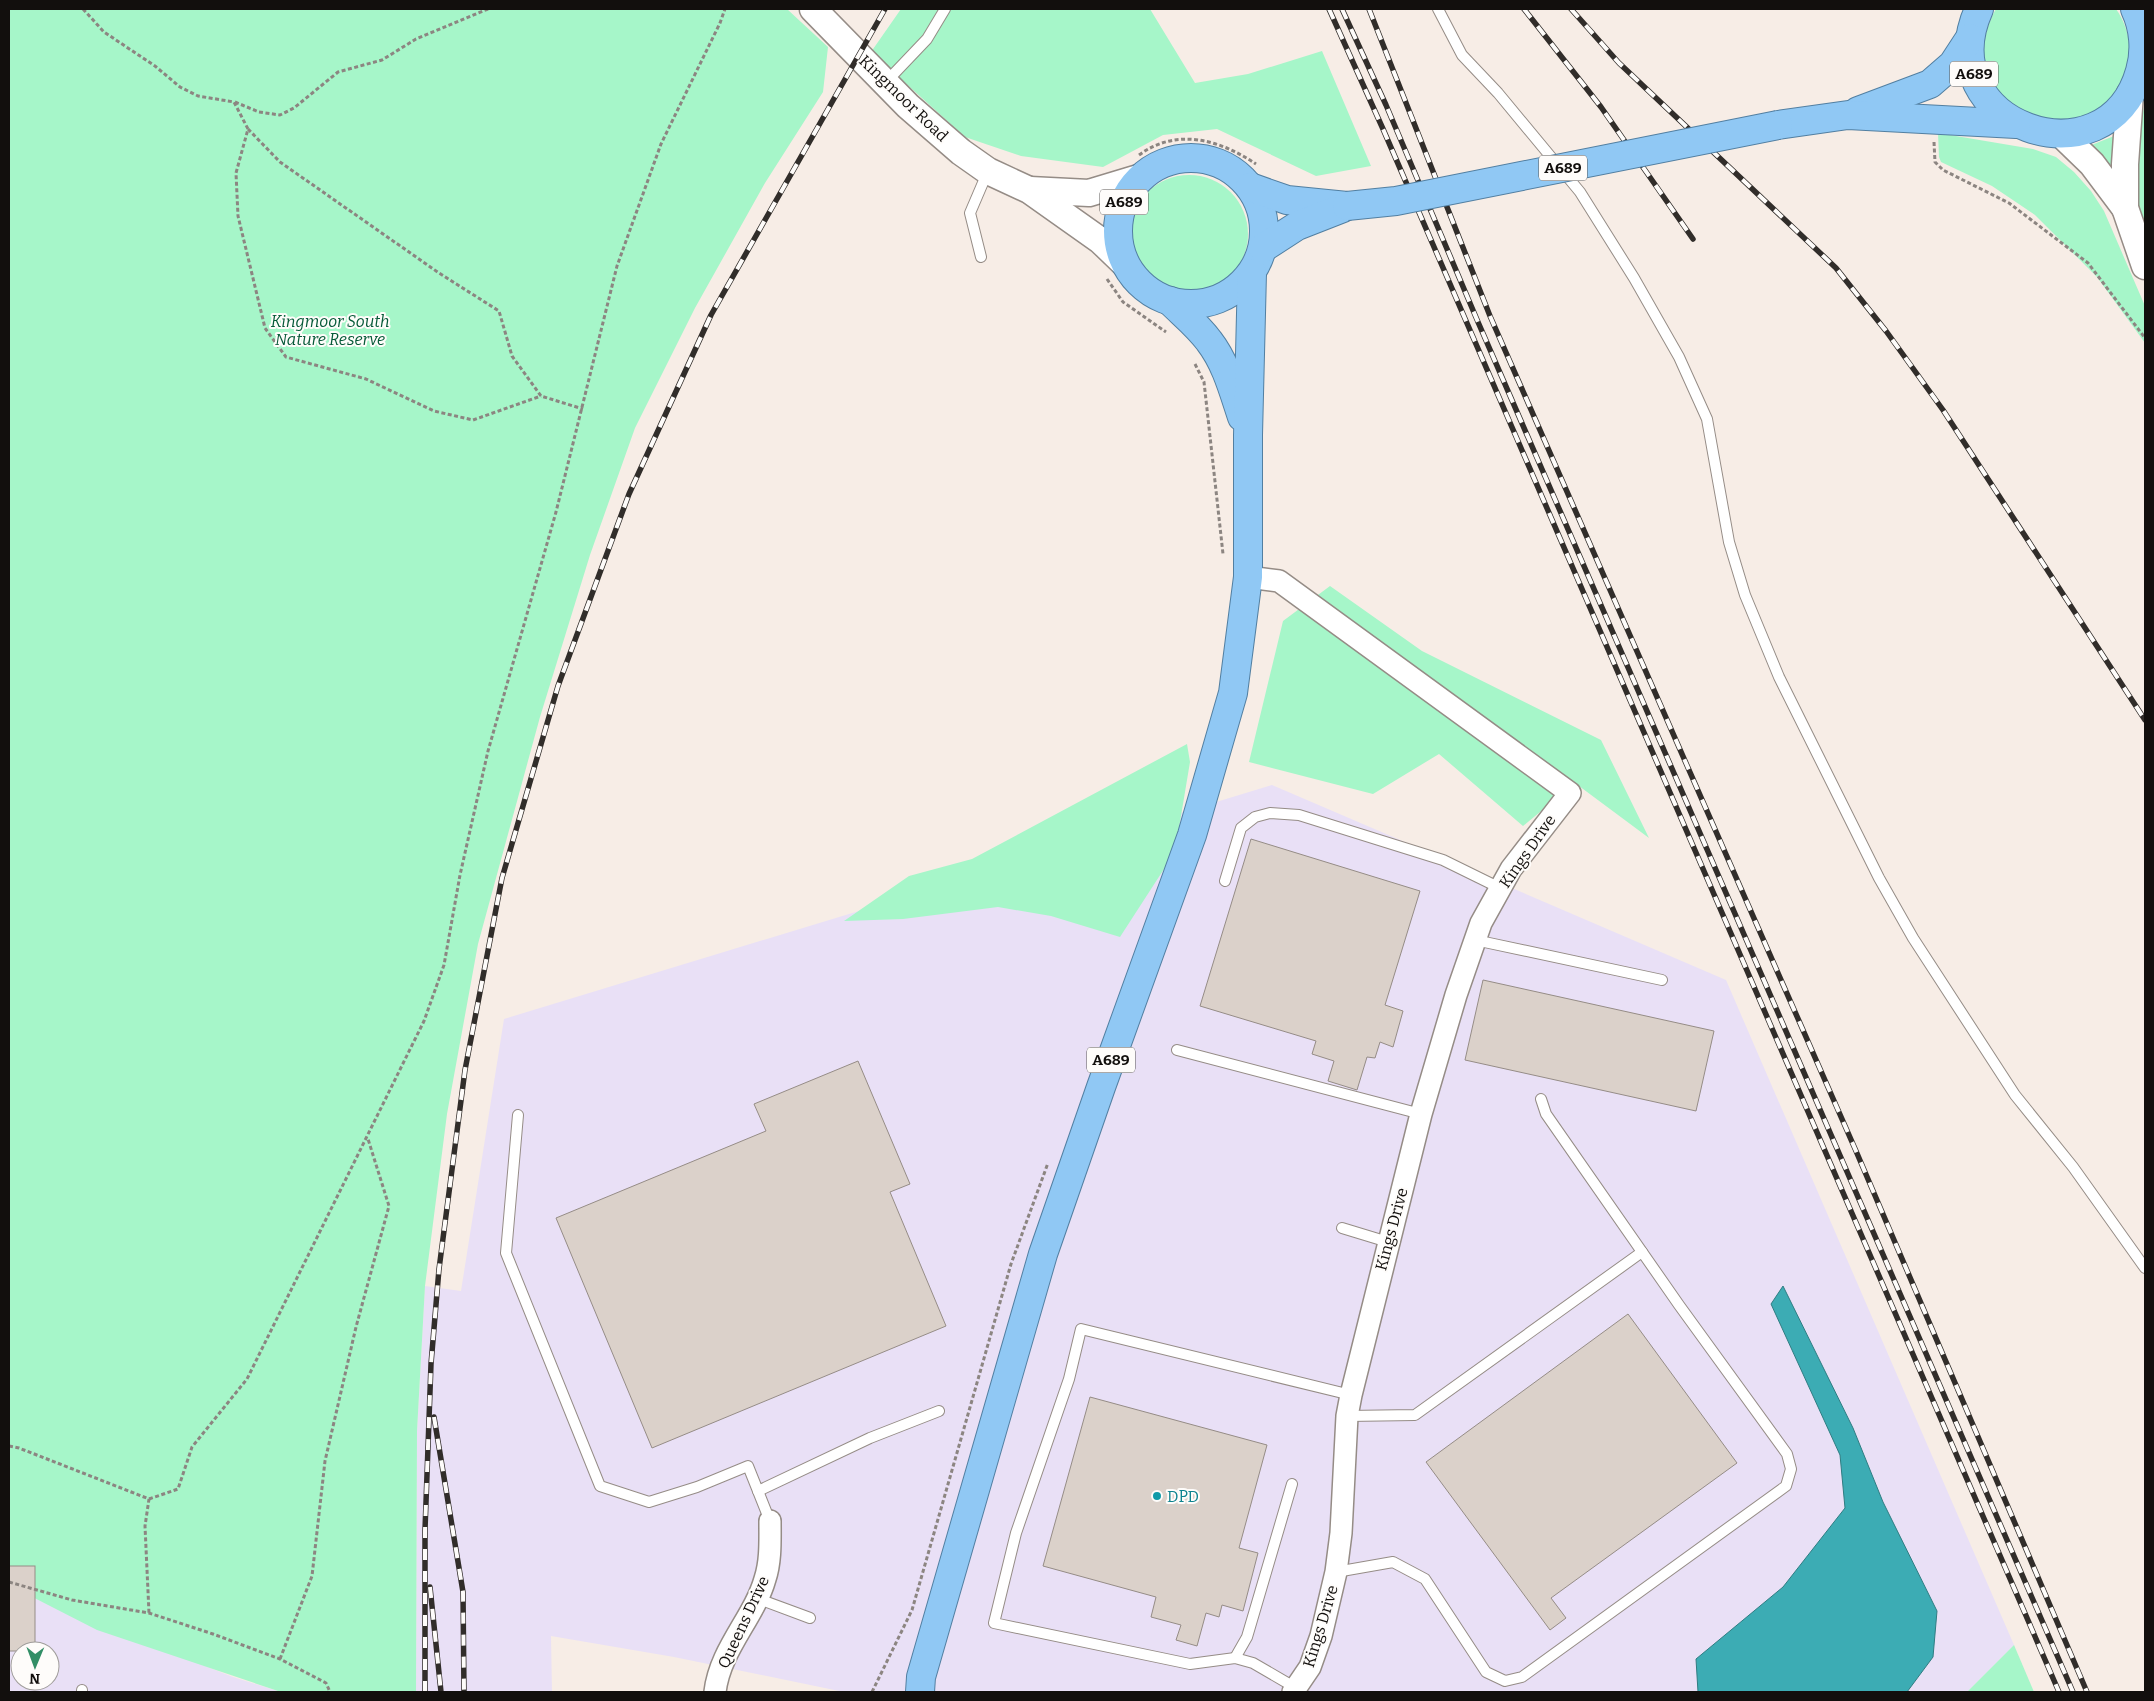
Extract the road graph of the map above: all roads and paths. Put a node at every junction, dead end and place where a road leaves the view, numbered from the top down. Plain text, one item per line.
1 (83, 9) edge
2 (488, 9) edge
3 (725, 9) edge
4 (813, 9) edge
5 (945, 9) edge
6 (1438, 9) edge
7 (2135, 9) edge
8 (1974, 19) edge
9 (886, 82) junction
10 (2130, 94) junction
11 (234, 102) junction
12 (1848, 116) junction
13 (2016, 124) junction
14 (248, 129) junction
15 (2060, 134) junction
16 (1933, 135) dead end
17 (1138, 168) junction
18 (988, 171) junction
19 (1253, 176) junction
20 (1029, 190) junction
21 (1347, 206) junction
22 (2125, 208) junction
23 (1263, 248) junction
24 (981, 257) dead end
25 (2145, 266) edge
26 (1116, 270) junction
27 (1252, 273) junction
28 (1170, 301) junction
29 (1173, 336) dead end
30 (2145, 338) edge
31 (1194, 364) dead end
32 (541, 396) junction
33 (583, 409) junction
34 (1248, 435) junction
35 (1224, 561) dead end
36 (1248, 577) junction
37 (1225, 881) dead end
38 (1500, 888) junction
39 (1475, 940) junction
40 (1662, 980) dead end
41 (1177, 1050) dead end
42 (1541, 1099) dead end
43 (1421, 1114) junction
44 (518, 1115) dead end
45 (368, 1138) junction
46 (1049, 1162) dead end
47 (1342, 1228) dead end
48 (1388, 1242) junction
49 (1642, 1252) junction
50 (2145, 1268) edge
51 (1350, 1395) junction
52 (939, 1411) dead end
53 (1346, 1416) junction
54 (9, 1446) edge
55 (1292, 1484) dead end
56 (758, 1491) junction
57 (149, 1499) junction
58 (770, 1521) joint
59 (1336, 1572) junction
60 (9, 1582) edge
61 (756, 1598) junction
62 (148, 1613) junction
63 (810, 1618) dead end
64 (1235, 1658) junction
65 (280, 1659) junction
66 (918, 1687) edge
67 (1295, 1690) edge
68 (330, 1692) edge
69 (715, 1692) edge
70 (872, 1692) edge

1 - 11 path
2 - 11 path
3 - 33 path
4 - 9 street, Kingmoor Road
5 - 9 lane
6 - 50 lane
7 - 10 highway, A689
8 - 12 highway, A689
8 - 13 highway, A689
9 - 18 street, Kingmoor Road
10 - 15 highway, A689
10 - 22 street
11 - 14 path
12 - 13 highway, A689
12 - 21 highway, A689, bridge
13 - 15 highway, A689
14 - 32 path
14 - 32 path
15 - 22 street
16 - 30 path
17 - 19 highway, A689
17 - 19 path
17 - 20 street, Kingmoor Road
17 - 26 highway, A689
18 - 20 street, Kingmoor Road
18 - 24 lane
19 - 21 highway, A689
19 - 23 highway, A689
20 - 26 street, Kingmoor Road
21 - 23 highway, A689
22 - 25 street
23 - 27 highway, A689
26 - 28 highway, A689
26 - 29 path
27 - 28 highway, A689
27 - 34 highway, A689
28 - 34 highway, A689
31 - 35 path
32 - 33 path
33 - 45 path
34 - 36 highway, A689
36 - 38 street, Kings Drive
36 - 66 highway, A689
37 - 38 lane
38 - 39 street, Kings Drive
39 - 40 lane
39 - 43 street, Kings Drive
41 - 43 lane
42 - 49 lane
43 - 48 street, Kings Drive
44 - 56 lane
45 - 57 path
45 - 65 path
46 - 70 path
47 - 48 lane
48 - 51 street, Kings Drive
49 - 53 lane
49 - 59 lane
51 - 53 street, Kings Drive
51 - 64 lane
52 - 56 lane
53 - 59 street, Kings Drive
54 - 57 path
55 - 64 lane
56 - 58 lane
57 - 62 path
58 - 61 street, Queens Drive
59 - 67 street, Kings Drive
60 - 62 path
61 - 63 lane
61 - 69 street, Queens Drive
62 - 65 path
64 - 67 lane
65 - 68 path

